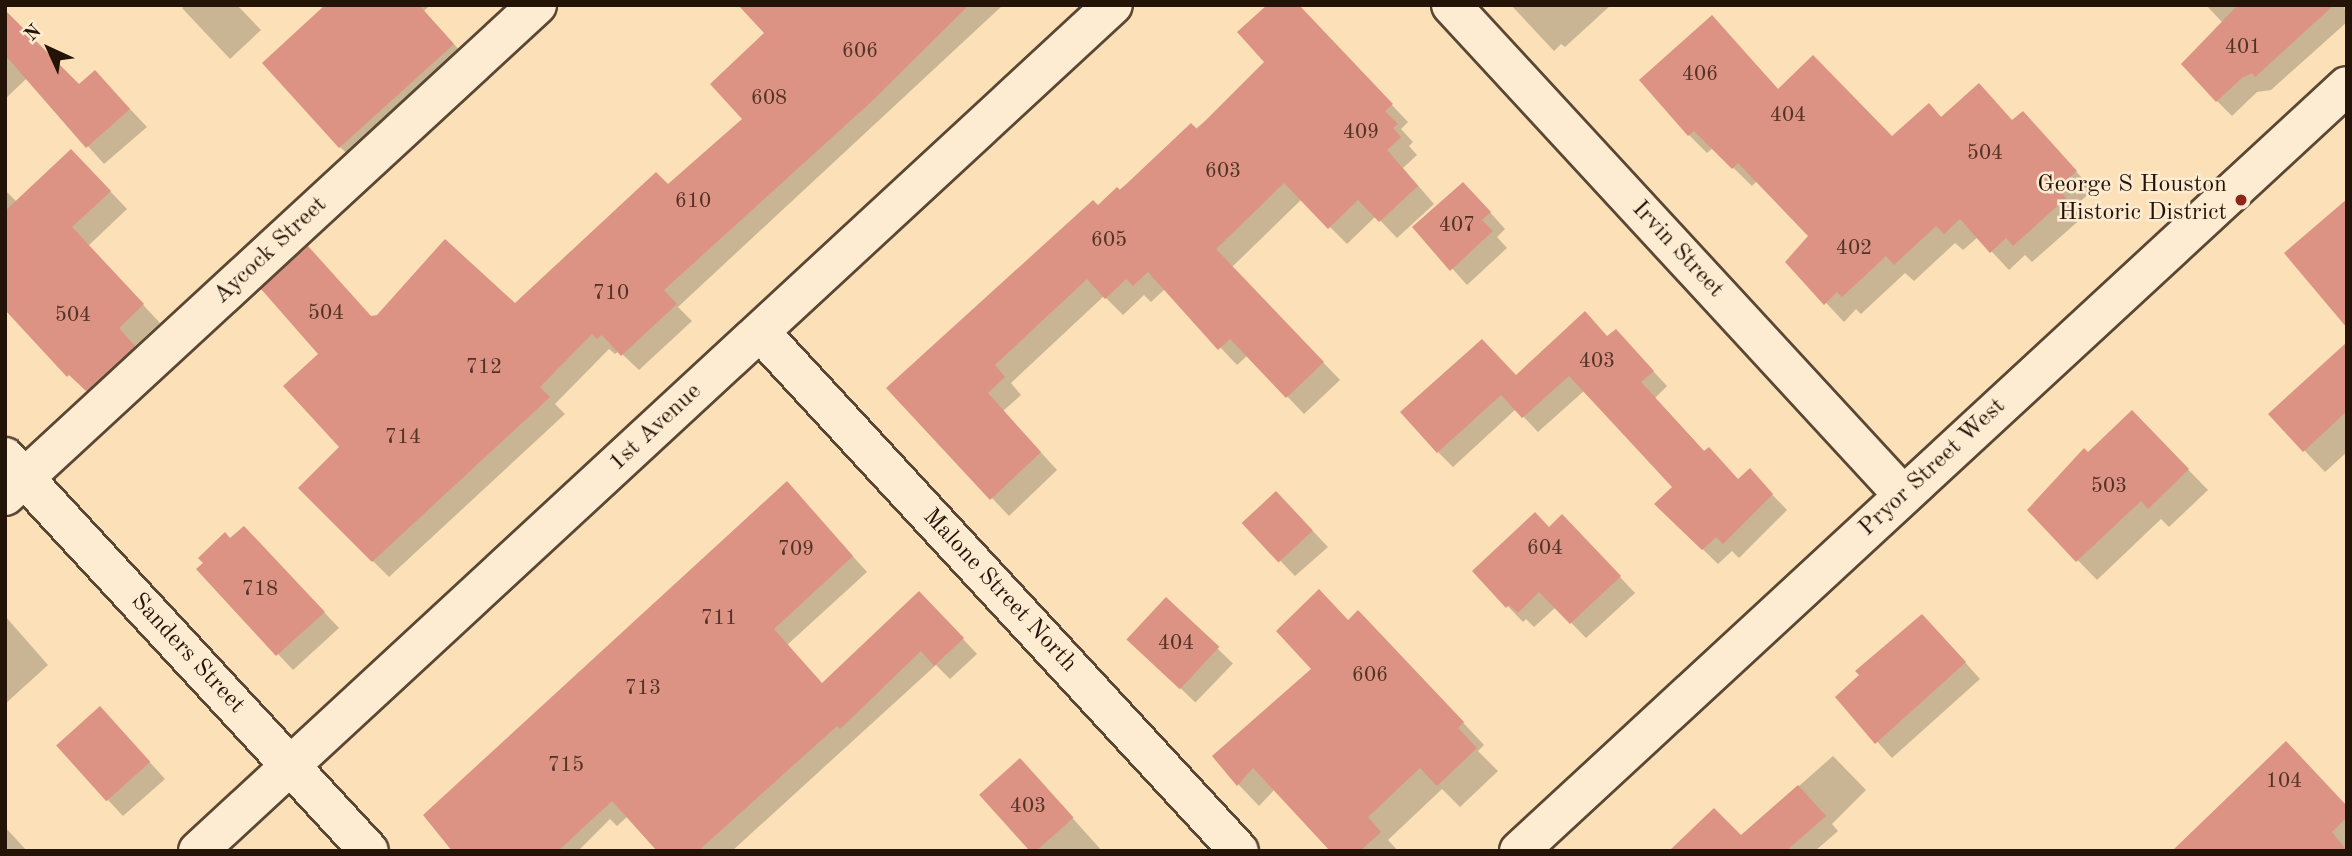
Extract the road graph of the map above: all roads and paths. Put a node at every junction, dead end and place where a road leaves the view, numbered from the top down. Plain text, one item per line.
1 (537, 5) edge
2 (1113, 5) edge
3 (1451, 5) edge
4 (2347, 86) edge
5 (760, 332) junction
6 (12, 477) edge
7 (1903, 495) junction
8 (290, 765) junction
9 (198, 851) edge
10 (369, 851) edge
11 (1239, 851) edge
12 (1519, 851) edge

1 - 6 street, Aycock Street
2 - 5 street, 1st Avenue
3 - 7 street, Irvin Street
4 - 7 street, Pryor Street West
5 - 8 street, 1st Avenue
5 - 11 street, Malone Street North
6 - 8 street, Sanders Street
7 - 12 street, Pryor Street West
8 - 9 street, 1st Avenue
8 - 10 street, Sanders Street

